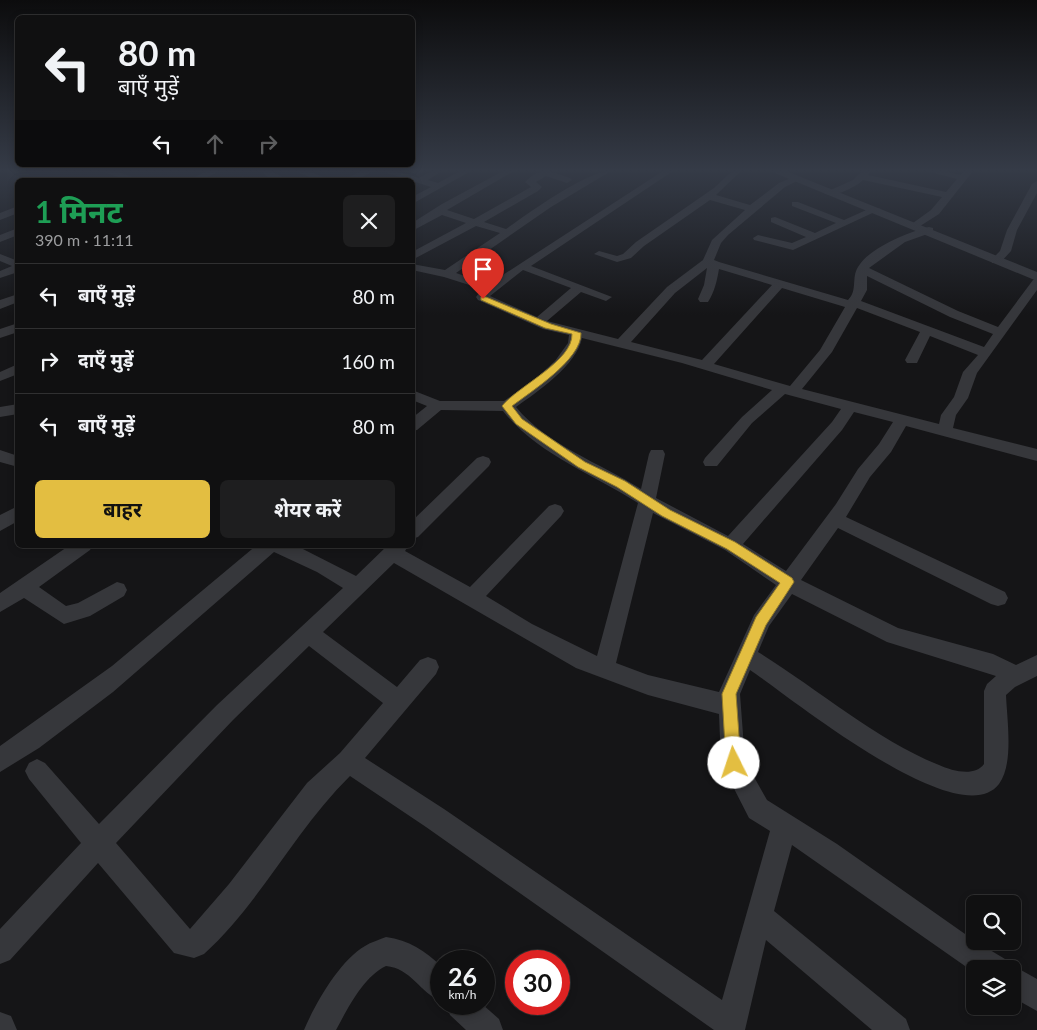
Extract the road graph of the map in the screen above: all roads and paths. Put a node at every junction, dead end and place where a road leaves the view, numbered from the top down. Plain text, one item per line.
1 (427, 219) edge
2 (465, 219) edge
3 (479, 219) edge
4 (528, 219) edge
5 (593, 219) edge
6 (677, 219) edge
7 (740, 219) edge
8 (834, 219) edge
9 (853, 219) edge
10 (897, 219) edge
11 (930, 219) edge
12 (1019, 219) edge
13 (775, 220) dead end
14 (474, 222) junction
15 (844, 223) junction
16 (415, 226) edge
17 (923, 229) junction
18 (15, 232) edge
19 (509, 233) junction
20 (758, 238) dead end
21 (816, 238) junction
22 (0, 239) edge
23 (599, 254) dead end
24 (999, 260) junction
25 (12, 261) edge
26 (711, 262) junction
27 (415, 265) edge
28 (415, 266) edge
29 (522, 266) junction
30 (862, 269) junction
31 (1037, 272) edge
32 (447, 274) junction
33 (0, 275) edge
34 (1037, 277) edge
35 (1037, 282) edge
36 (780, 283) junction
37 (490, 288) junction
38 (580, 288) junction
39 (606, 297) dead end
40 (15, 298) edge
41 (704, 299) dead end
42 (852, 303) junction
43 (0, 305) edge
44 (538, 322) junction
45 (15, 328) edge
46 (927, 330) junction
47 (1000, 332) junction
48 (576, 333) junction
49 (0, 334) edge
50 (621, 344) junction
51 (986, 353) junction
52 (912, 360) dead end
53 (705, 365) junction
54 (15, 370) edge
55 (0, 377) edge
56 (788, 390) junction
57 (415, 395) edge
58 (438, 405) junction
59 (507, 406) junction
60 (850, 406) junction
61 (15, 410) edge
62 (0, 412) edge
63 (902, 419) junction
64 (415, 424) edge
65 (945, 430) junction
66 (656, 454) dead end
67 (1037, 455) edge
68 (0, 456) edge
69 (15, 461) edge
70 (483, 462) dead end
71 (711, 462) dead end
72 (647, 500) junction
73 (555, 511) dead end
74 (15, 514) edge
75 (835, 519) junction
76 (0, 524) edge
77 (415, 529) edge
78 (731, 545) junction
79 (80, 548) edge
80 (266, 548) edge
81 (283, 548) edge
82 (396, 549) edge
83 (787, 582) junction
84 (24, 587) junction
85 (358, 587) junction
86 (117, 590) dead end
87 (472, 598) junction
88 (998, 598) dead end
89 (0, 604) edge
90 (308, 633) junction
91 (746, 656) junction
92 (1037, 665) edge
93 (428, 667) dead end
94 (604, 668) junction
95 (1015, 675) junction
96 (397, 702) junction
97 (730, 706) junction
98 (0, 760) edge
99 (348, 761) junction
100 (37, 771) dead end
101 (784, 826) junction
102 (98, 843) junction
103 (758, 916) junction
104 (0, 950) edge
105 (982, 960) edge
106 (430, 976) edge
107 (1021, 986) edge
108 (1037, 996) edge
109 (472, 1015) edge
110 (730, 1027) edge
111 (319, 1030) edge
112 (488, 1030) edge
113 (895, 1030) edge

1 - 16 street
2 - 14 street
3 - 14 street
4 - 19 street
5 - 29 street
6 - 23 street
7 - 26 street
8 - 15 street
9 - 15 street
10 - 17 street
11 - 17 street
12 - 24 street
13 - 21 street
14 - 19 street
14 - 27 street
15 - 21 street
17 - 24 street
17 - 30 street
18 - 22 street
19 - 32 street
20 - 21 street
24 - 31 street
24 - 34 street
25 - 33 street
26 - 36 street
26 - 41 street
26 - 50 street
28 - 32 street
29 - 37 street
29 - 38 street
30 - 42 street
30 - 47 street
32 - 37 street
35 - 47 street
36 - 42 street
36 - 53 street
37 - 44 street
38 - 39 street
38 - 44 street
40 - 43 street
42 - 46 street
42 - 56 street
44 - 48 street
45 - 49 street
46 - 51 street
46 - 52 street
47 - 51 street
48 - 50 street
48 - 59 street
50 - 53 street
51 - 65 street
53 - 56 street
54 - 55 street
56 - 60 street
56 - 71 street
57 - 58 street
58 - 59 street
58 - 64 street
59 - 72 street
60 - 63 street
60 - 78 street
61 - 62 street
63 - 65 street
63 - 75 street
65 - 67 street
66 - 72 street
68 - 69 street
70 - 77 street
72 - 78 street
72 - 94 street
73 - 87 street
74 - 76 street
75 - 83 street
75 - 88 street
78 - 83 street
79 - 84 street
80 - 98 street
81 - 85 street
82 - 85 street
82 - 87 street
83 - 91 street
83 - 95 street
84 - 86 street
84 - 89 street
85 - 90 street
87 - 94 street
90 - 96 street
90 - 102 street
91 - 95 street
91 - 97 street
92 - 95 street
93 - 96 street
94 - 97 street
96 - 99 street
97 - 101 street
99 - 102 street
99 - 110 street
100 - 102 street
101 - 103 street
101 - 105 street
102 - 104 street
103 - 110 street
103 - 113 street
106 - 111 street
107 - 108 street
109 - 112 street

